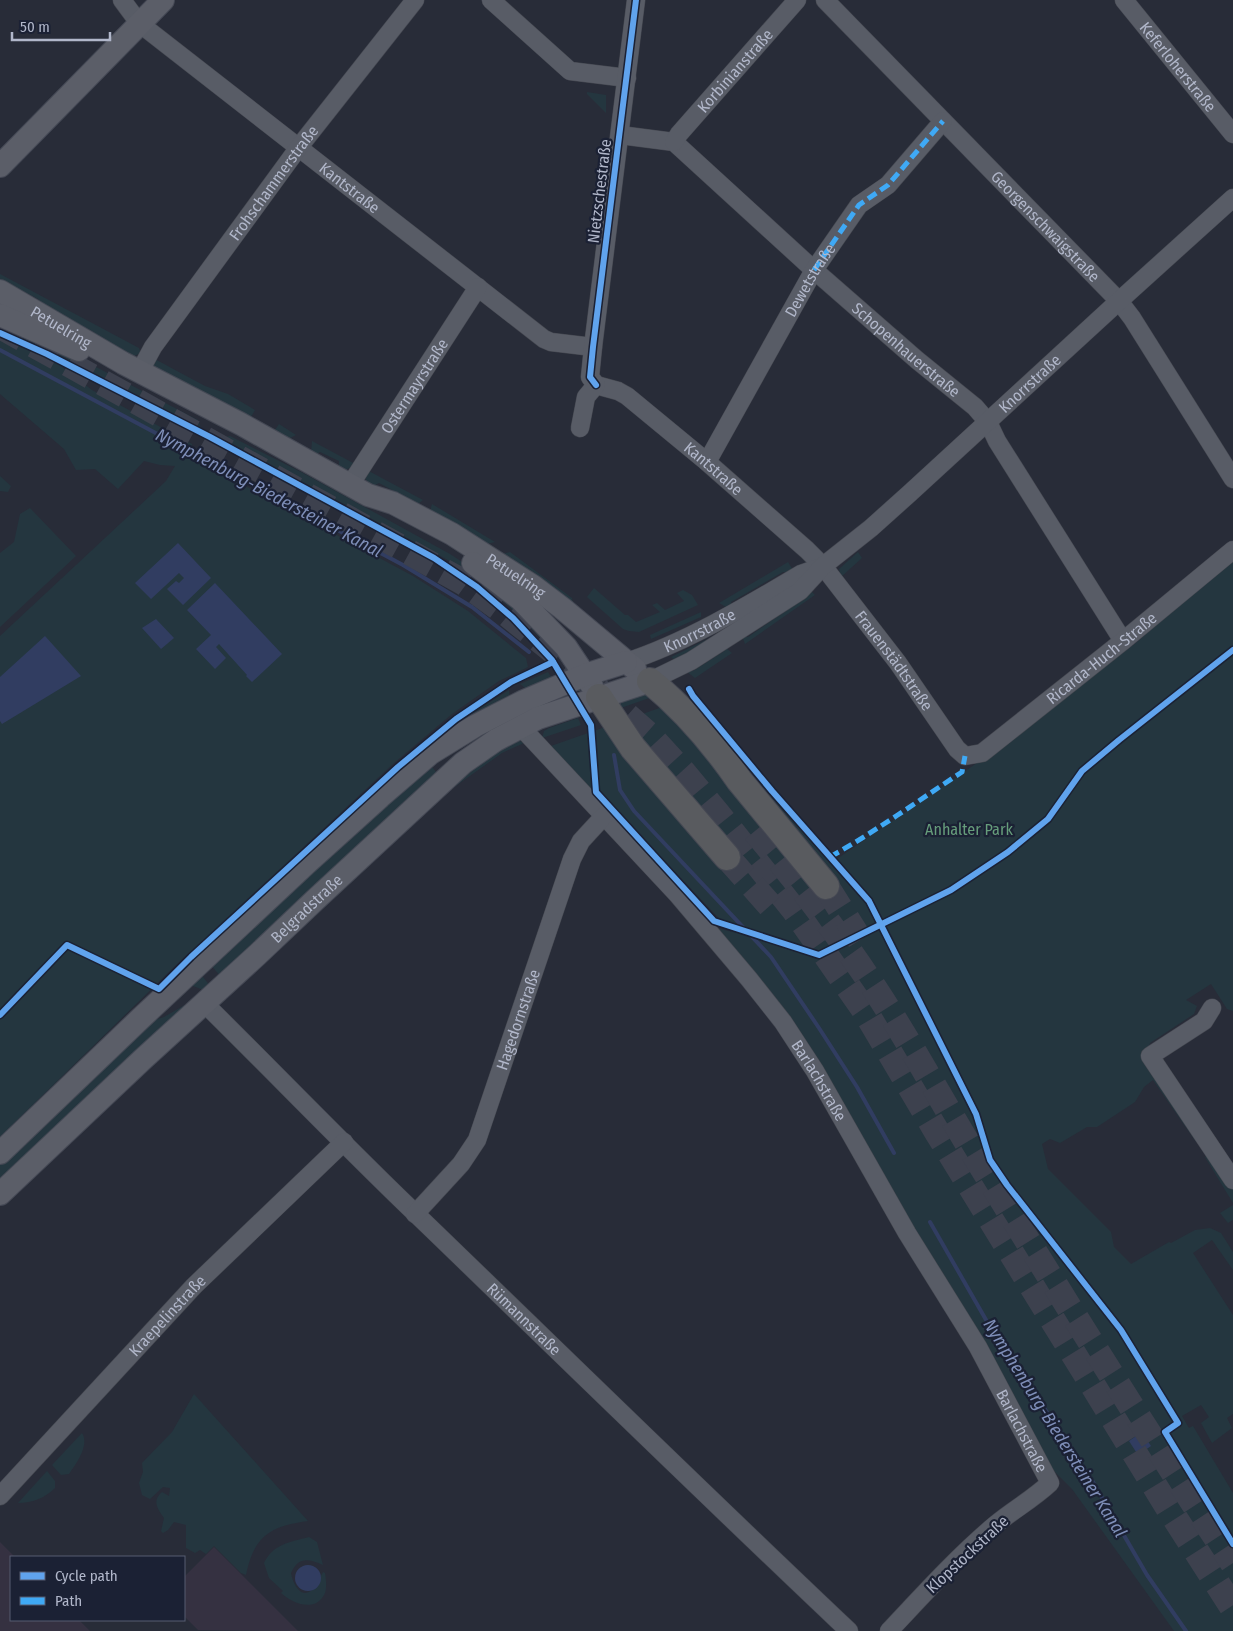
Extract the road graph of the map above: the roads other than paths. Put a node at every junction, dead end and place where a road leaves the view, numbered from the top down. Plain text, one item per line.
1 (122, 0) edge
2 (163, 0) edge
3 (415, 0) edge
4 (490, 0) edge
5 (636, 0) edge
6 (797, 0) edge
7 (825, 0) edge
8 (1124, 0) edge
9 (139, 23) junction
10 (627, 78) junction
11 (943, 121) junction
12 (1233, 134) edge
13 (620, 135) junction
14 (674, 142) junction
15 (299, 148) junction
16 (0, 166) edge
17 (1233, 198) edge
18 (814, 270) junction
19 (478, 287) junction
20 (0, 291) edge
21 (1118, 301) junction
22 (0, 315) edge
23 (593, 347) junction
24 (132, 367) junction
25 (596, 385) junction
26 (988, 422) junction
27 (580, 428) dead end
28 (707, 462) junction
29 (1233, 479) edge
30 (359, 490) junction
31 (1233, 550) edge
32 (823, 566) junction
33 (1123, 641) junction
34 (626, 662) junction
35 (585, 675) junction
36 (650, 681) junction
37 (599, 697) junction
38 (520, 726) junction
39 (450, 741) junction
40 (965, 756) joint
41 (421, 762) junction
42 (463, 763) junction
43 (443, 780) junction
44 (604, 816) junction
45 (728, 857) tunnel mouth
46 (826, 886) tunnel mouth
47 (204, 1003) junction
48 (1212, 1008) dead end
49 (344, 1142) junction
50 (0, 1153) edge
51 (1233, 1180) edge
52 (0, 1194) edge
53 (415, 1214) junction
54 (1050, 1483) joint
55 (0, 1496) edge
56 (850, 1631) edge
57 (889, 1631) edge

1 - 9 street, Kantstraße
2 - 9 main road
3 - 15 street, Frohschammerstraße
4 - 10 street
5 - 10 street, Nietzschestraße
6 - 14 street, Korbinianstraße
7 - 11 street, Georgenschwaigstraße
8 - 12 street, Keferloherstraße
9 - 15 street, Kantstraße
9 - 16 main road
10 - 13 street, Nietzschestraße
11 - 18 street, Dewetstraße
11 - 21 street, Georgenschwaigstraße
13 - 14 street
13 - 23 street, Nietzschestraße
14 - 18 street, Schopenhauerstraße
15 - 19 street, Kantstraße
15 - 24 street, Frohschammerstraße
17 - 21 street, Knorrstraße
18 - 26 street, Schopenhauerstraße
18 - 28 street, Dewetstraße
19 - 23 street, Kantstraße
19 - 30 street, Ostermayrstraße
20 - 24 main road, Petuelring
21 - 26 street, Knorrstraße
21 - 29 street, Georgenschwaigstraße
22 - 24 main road, Petuelring
23 - 25 street, Nietzschestraße
24 - 30 main road, Petuelring
25 - 27 street
25 - 28 street, Kantstraße
26 - 32 street, Knorrstraße
26 - 33 street, Schopenhauerstraße
28 - 32 street, Kantstraße
30 - 34 main road, Petuelring
30 - 35 main road, Petuelring
31 - 33 street, Ricarda-Huch-Straße
32 - 34 street, Knorrstraße
32 - 36 street, Knorrstraße
32 - 40 street, Frauenstädtstraße
33 - 40 street, Ricarda-Huch-Straße
34 - 35 main road, Belgradstraße
34 - 36 main road, Petuelring
35 - 37 main road, Petuelring
35 - 39 main road, Belgradstraße
36 - 37 main road, Belgradstraße
36 - 46 highway
37 - 38 main road, Belgradstraße
37 - 45 highway
38 - 42 main road, Belgradstraße
38 - 44 street, Barlachstraße
39 - 41 main road, Belgradstraße
39 - 42 main road
41 - 43 main road
41 - 50 main road, Belgradstraße
42 - 43 main road, Belgradstraße
43 - 47 main road, Belgradstraße
44 - 53 street, Hagedornstraße
44 - 54 street, Barlachstraße
47 - 49 street, Rümannstraße
47 - 52 main road, Belgradstraße
48 - 51 street
49 - 53 street, Rümannstraße
49 - 55 street, Kraepelinstraße
53 - 56 street, Rümannstraße
54 - 57 street, Klopstockstraße

